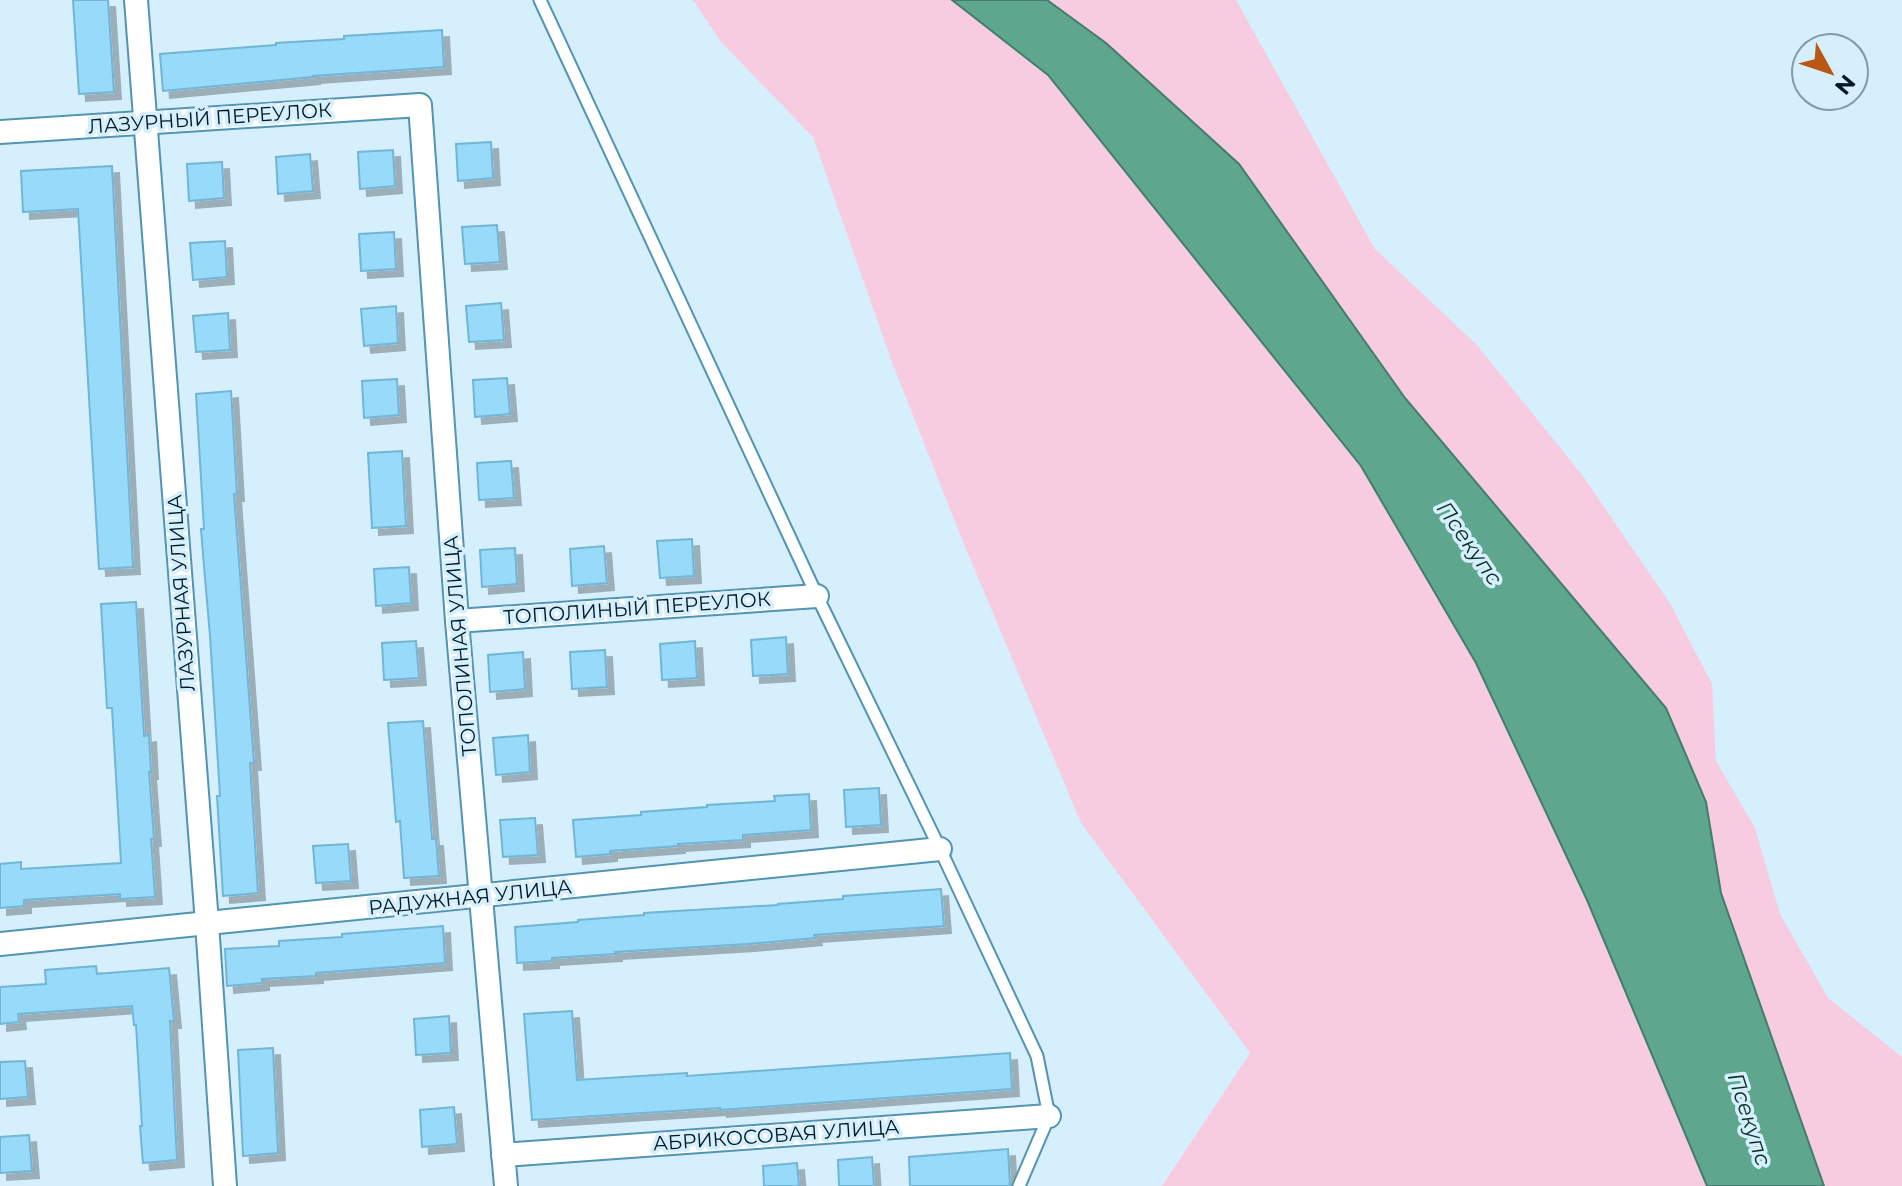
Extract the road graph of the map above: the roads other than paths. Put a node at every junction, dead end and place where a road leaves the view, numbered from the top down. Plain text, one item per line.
1 (136, 0) edge
2 (540, 0) edge
3 (420, 105) joint
4 (145, 122) junction
5 (0, 132) edge
6 (817, 596) junction
7 (457, 621) junction
8 (940, 849) junction
9 (481, 896) junction
10 (207, 923) junction
11 (0, 944) edge
12 (1049, 1116) junction
13 (503, 1155) junction
14 (225, 1186) edge
15 (506, 1186) edge
16 (1019, 1186) edge

1 - 4 street, ЛАЗУРНАЯ УЛИЦА
2 - 6 lane
3 - 4 street, ЛАЗУРНЫЙ ПЕРЕУЛОК
3 - 7 street, ТОПОЛИНАЯ УЛИЦА
4 - 5 street, ЛАЗУРНЫЙ ПЕРЕУЛОК
4 - 10 street, ЛАЗУРНАЯ УЛИЦА
6 - 7 street, ТОПОЛИНЫЙ ПЕРЕУЛОК
6 - 8 lane
7 - 9 street, ТОПОЛИНАЯ УЛИЦА
8 - 9 street, РАДУЖНАЯ УЛИЦА
8 - 12 lane
9 - 10 street, РАДУЖНАЯ УЛИЦА
9 - 13 street, ТОПОЛИНАЯ УЛИЦА
10 - 11 street, РАДУЖНАЯ УЛИЦА
10 - 14 street, ЛАЗУРНАЯ УЛИЦА
12 - 13 street, АБРИКОСОВАЯ УЛИЦА
12 - 16 lane
13 - 15 street, ТОПОЛИНАЯ УЛИЦА

